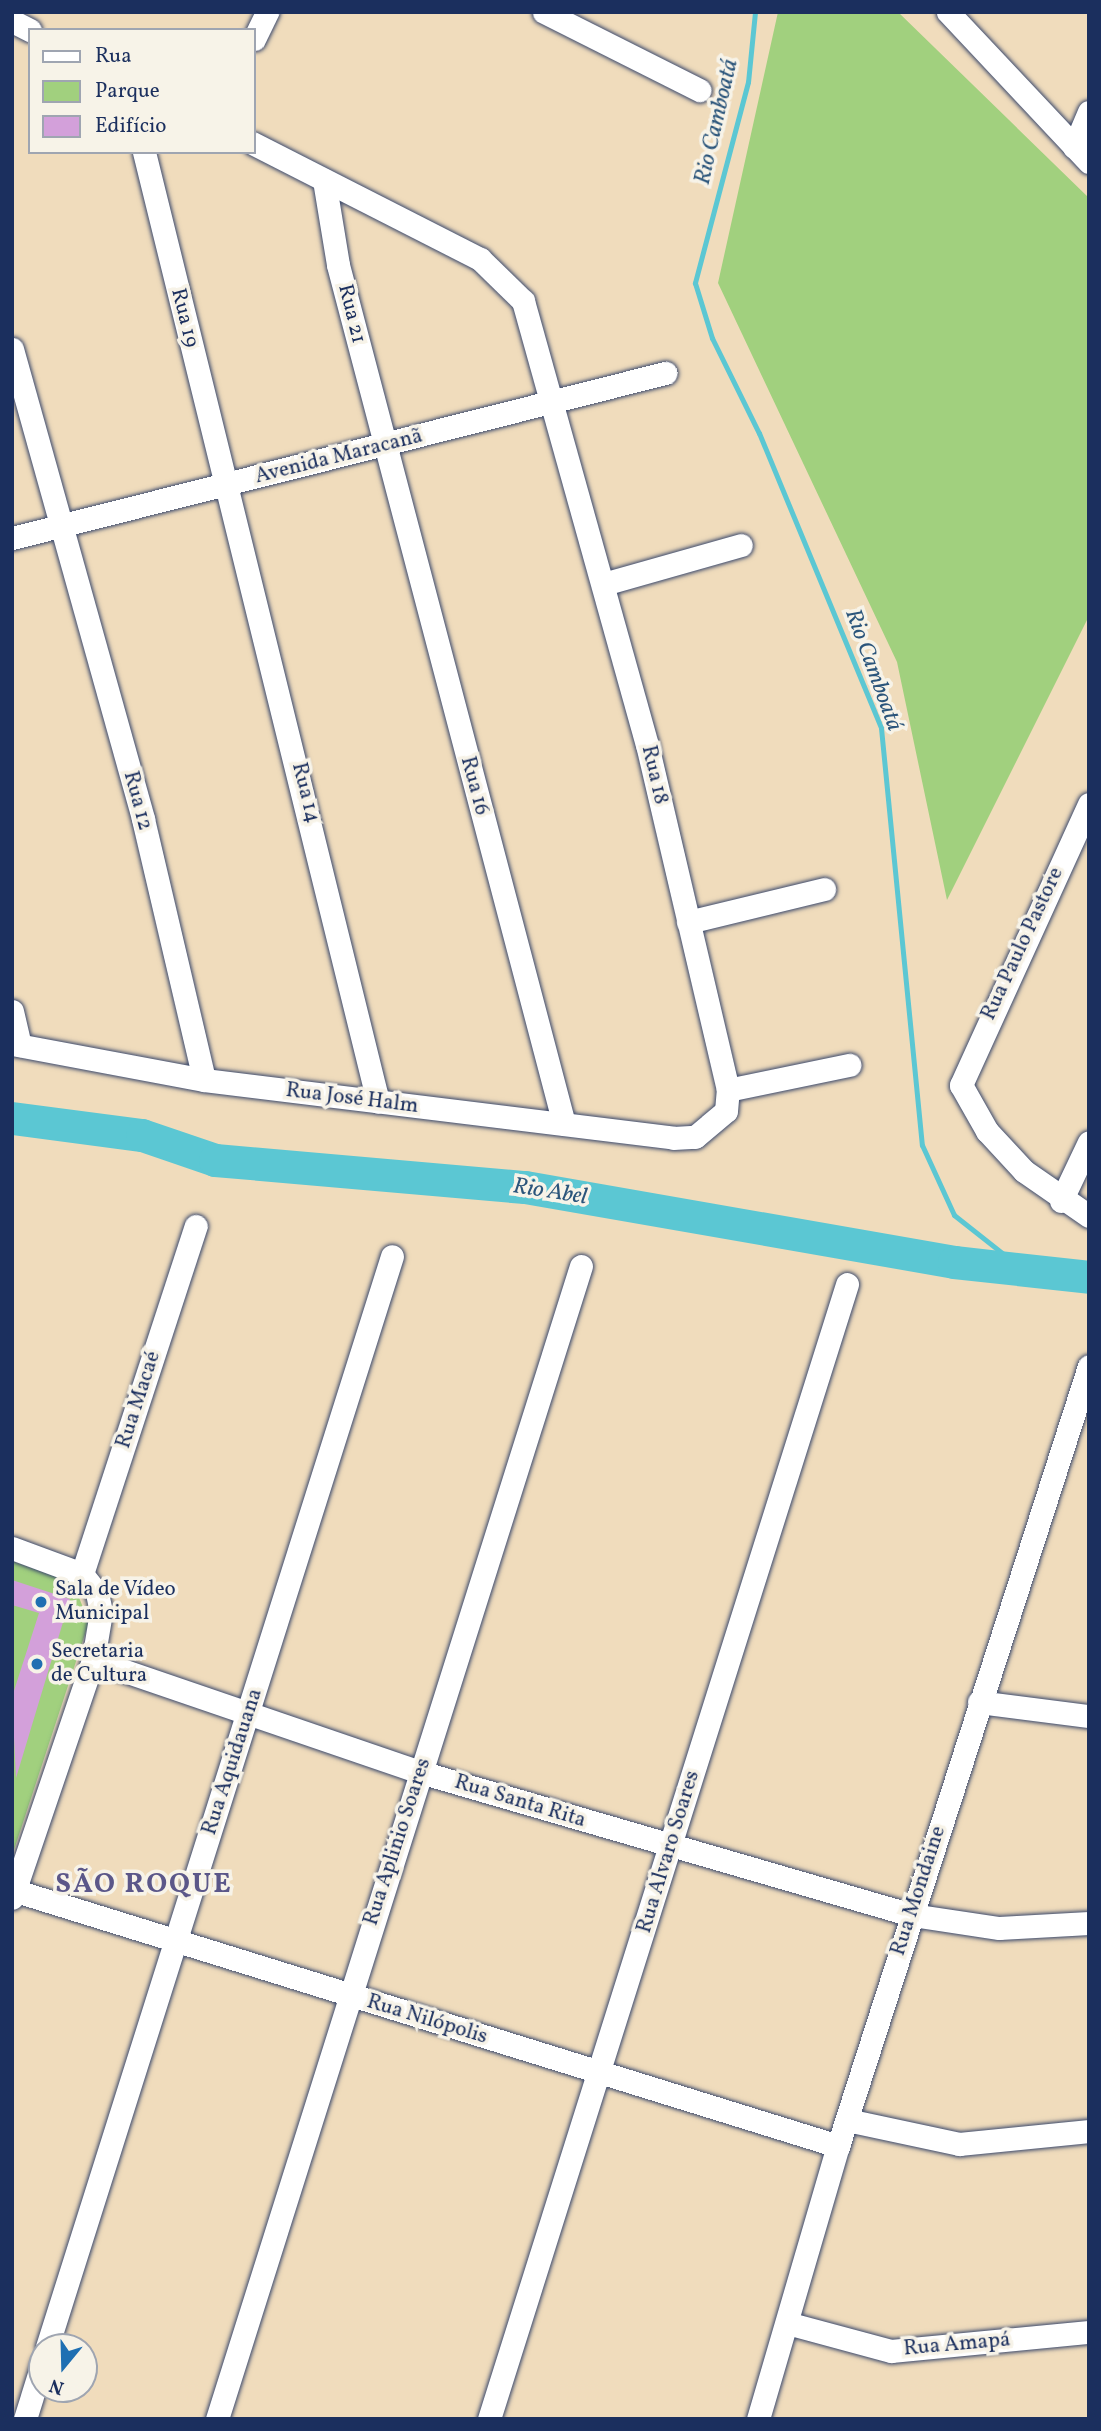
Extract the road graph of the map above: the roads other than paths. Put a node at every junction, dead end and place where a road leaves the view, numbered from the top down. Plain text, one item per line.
1 (267, 12) edge
2 (544, 12) edge
3 (948, 12) edge
4 (12, 21) edge
5 (28, 29) edge
6 (256, 35) edge
7 (699, 90) dead end
8 (1089, 112) edge
9 (256, 145) edge
10 (144, 154) edge
11 (1081, 155) edge
12 (324, 180) junction
13 (12, 349) edge
14 (665, 373) dead end
15 (550, 403) junction
16 (385, 447) junction
17 (225, 484) junction
18 (61, 525) junction
19 (12, 538) edge
20 (741, 545) dead end
21 (607, 583) junction
22 (1089, 804) edge
23 (824, 888) dead end
24 (688, 922) junction
25 (12, 1011) edge
26 (16, 1045) edge
27 (849, 1065) dead end
28 (204, 1080) junction
29 (727, 1090) junction
30 (378, 1102) junction
31 (564, 1124) junction
32 (1089, 1142) edge
33 (1061, 1201) junction
34 (1089, 1216) edge
35 (196, 1226) dead end
36 (391, 1256) dead end
37 (580, 1266) dead end
38 (847, 1284) dead end
39 (1089, 1366) edge
40 (12, 1548) edge
41 (82, 1574) junction
42 (93, 1660) junction
43 (979, 1702) junction
44 (248, 1713) junction
45 (1089, 1716) edge
46 (420, 1772) junction
47 (670, 1846) junction
48 (14, 1895) edge
49 (912, 1915) junction
50 (1089, 1923) edge
51 (177, 1938) junction
52 (349, 1995) junction
53 (600, 2074) junction
54 (846, 2120) junction
55 (1089, 2131) edge
56 (838, 2146) junction
57 (787, 2323) junction
58 (1089, 2332) edge
59 (51, 2333) edge
60 (217, 2419) edge
61 (488, 2419) edge
62 (758, 2419) edge

1 - 6 street
2 - 7 street
3 - 11 street
4 - 5 street
8 - 11 street
9 - 12 street, Rua 18
10 - 17 street, Rua 19
12 - 15 street, Rua 18
12 - 16 street, Rua 21
13 - 18 street, Rua 12
14 - 15 street, Avenida Maracanã
15 - 16 street, Avenida Maracanã
15 - 21 street, Rua 18
16 - 17 street, Avenida Maracanã
16 - 31 street, Rua 16
17 - 18 street, Avenida Maracanã
17 - 30 street, Rua 14
18 - 19 street, Avenida Maracanã
18 - 28 street, Rua 12
20 - 21 street
21 - 24 street, Rua 18
22 - 33 street, Rua Paulo Pastore
23 - 24 street
24 - 29 street, Rua 18
25 - 26 street
26 - 28 street, Rua José Halm
27 - 29 street
28 - 30 street, Rua José Halm
29 - 31 street, Rua José Halm
30 - 31 street, Rua José Halm
32 - 33 street
33 - 34 street
35 - 41 street, Rua Macaé
36 - 44 street, Rua Aquidauana
37 - 46 street, Rua Aplinio Soares
38 - 47 street, Rua Alvaro Soares
39 - 43 street, Rua Mondaine
40 - 41 street
41 - 42 street
42 - 44 street, Rua Santa Rita
42 - 48 street
43 - 45 street
43 - 49 street, Rua Mondaine
44 - 46 street, Rua Santa Rita
44 - 51 street, Rua Aquidauana
46 - 47 street, Rua Santa Rita
46 - 52 street, Rua Aplinio Soares
47 - 49 street, Rua Santa Rita
47 - 53 street, Rua Alvaro Soares
48 - 51 street, Rua Nilópolis
49 - 50 street, Rua Santa Rita
49 - 54 street, Rua Mondaine
51 - 52 street, Rua Nilópolis
51 - 59 street, Rua Aquidauana
52 - 53 street, Rua Nilópolis
52 - 60 street, Rua Aplinio Soares
53 - 56 street, Rua Nilópolis
53 - 61 street, Rua Alvaro Soares
54 - 55 street
54 - 56 street, Rua Mondaine
56 - 57 street, Rua Mondaine
57 - 58 street, Rua Amapá
57 - 62 street, Rua Mondaine

